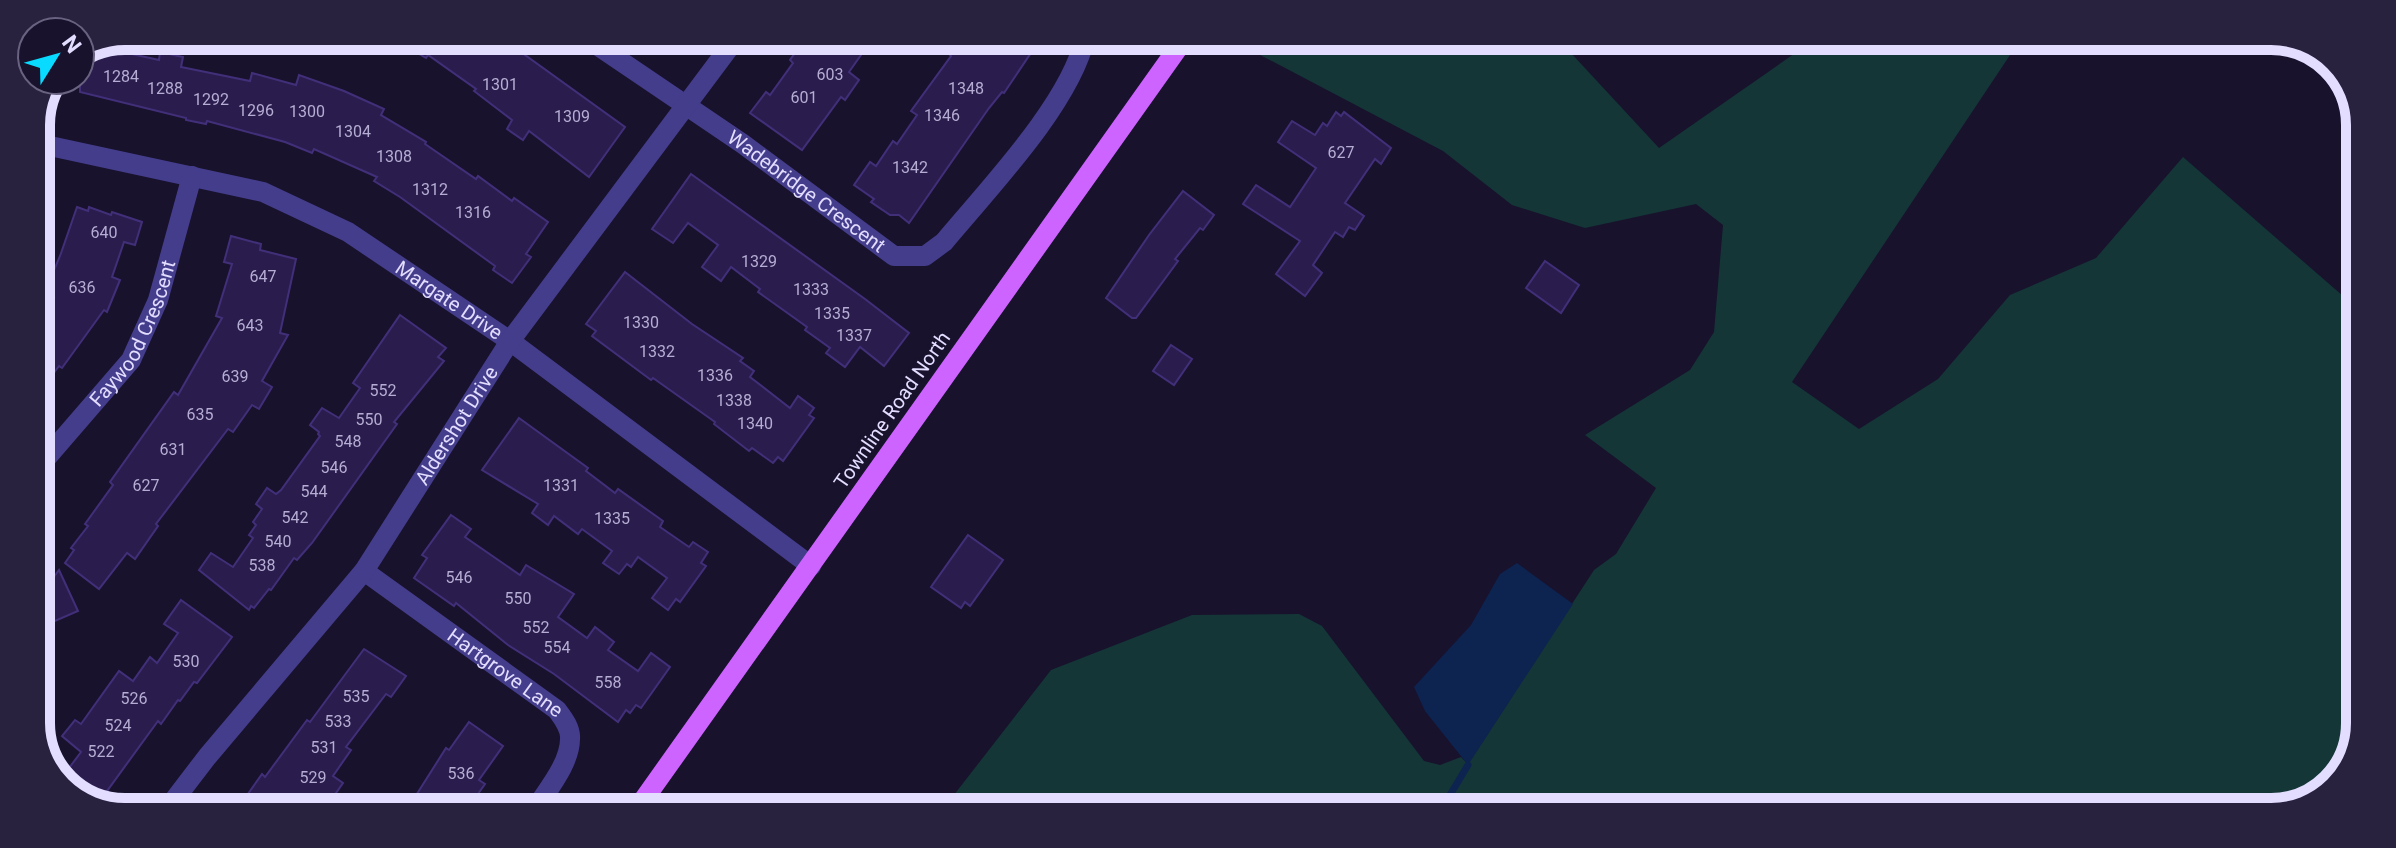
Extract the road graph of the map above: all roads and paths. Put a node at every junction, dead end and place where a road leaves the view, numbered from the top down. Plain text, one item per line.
1 (604, 50) edge
2 (728, 50) edge
3 (1082, 50) edge
4 (1176, 50) edge
5 (687, 108) junction
6 (50, 146) edge
7 (192, 176) junction
8 (510, 341) junction
9 (50, 454) edge
10 (811, 566) junction
11 (364, 571) junction
12 (176, 798) edge
13 (542, 798) edge
14 (645, 798) edge

1 - 5 street, Wadebridge Crescent
2 - 5 street, Aldershot Drive
3 - 5 street, Wadebridge Crescent
4 - 10 main road, Townline Road North
5 - 8 street, Aldershot Drive
6 - 7 street, Margate Drive
7 - 8 street, Margate Drive
7 - 9 street, Faywood Crescent
8 - 10 street, Margate Drive
8 - 11 street, Aldershot Drive
10 - 14 main road, Townline Road North
11 - 12 street, Aldershot Drive
11 - 13 street, Hartgrove Lane

